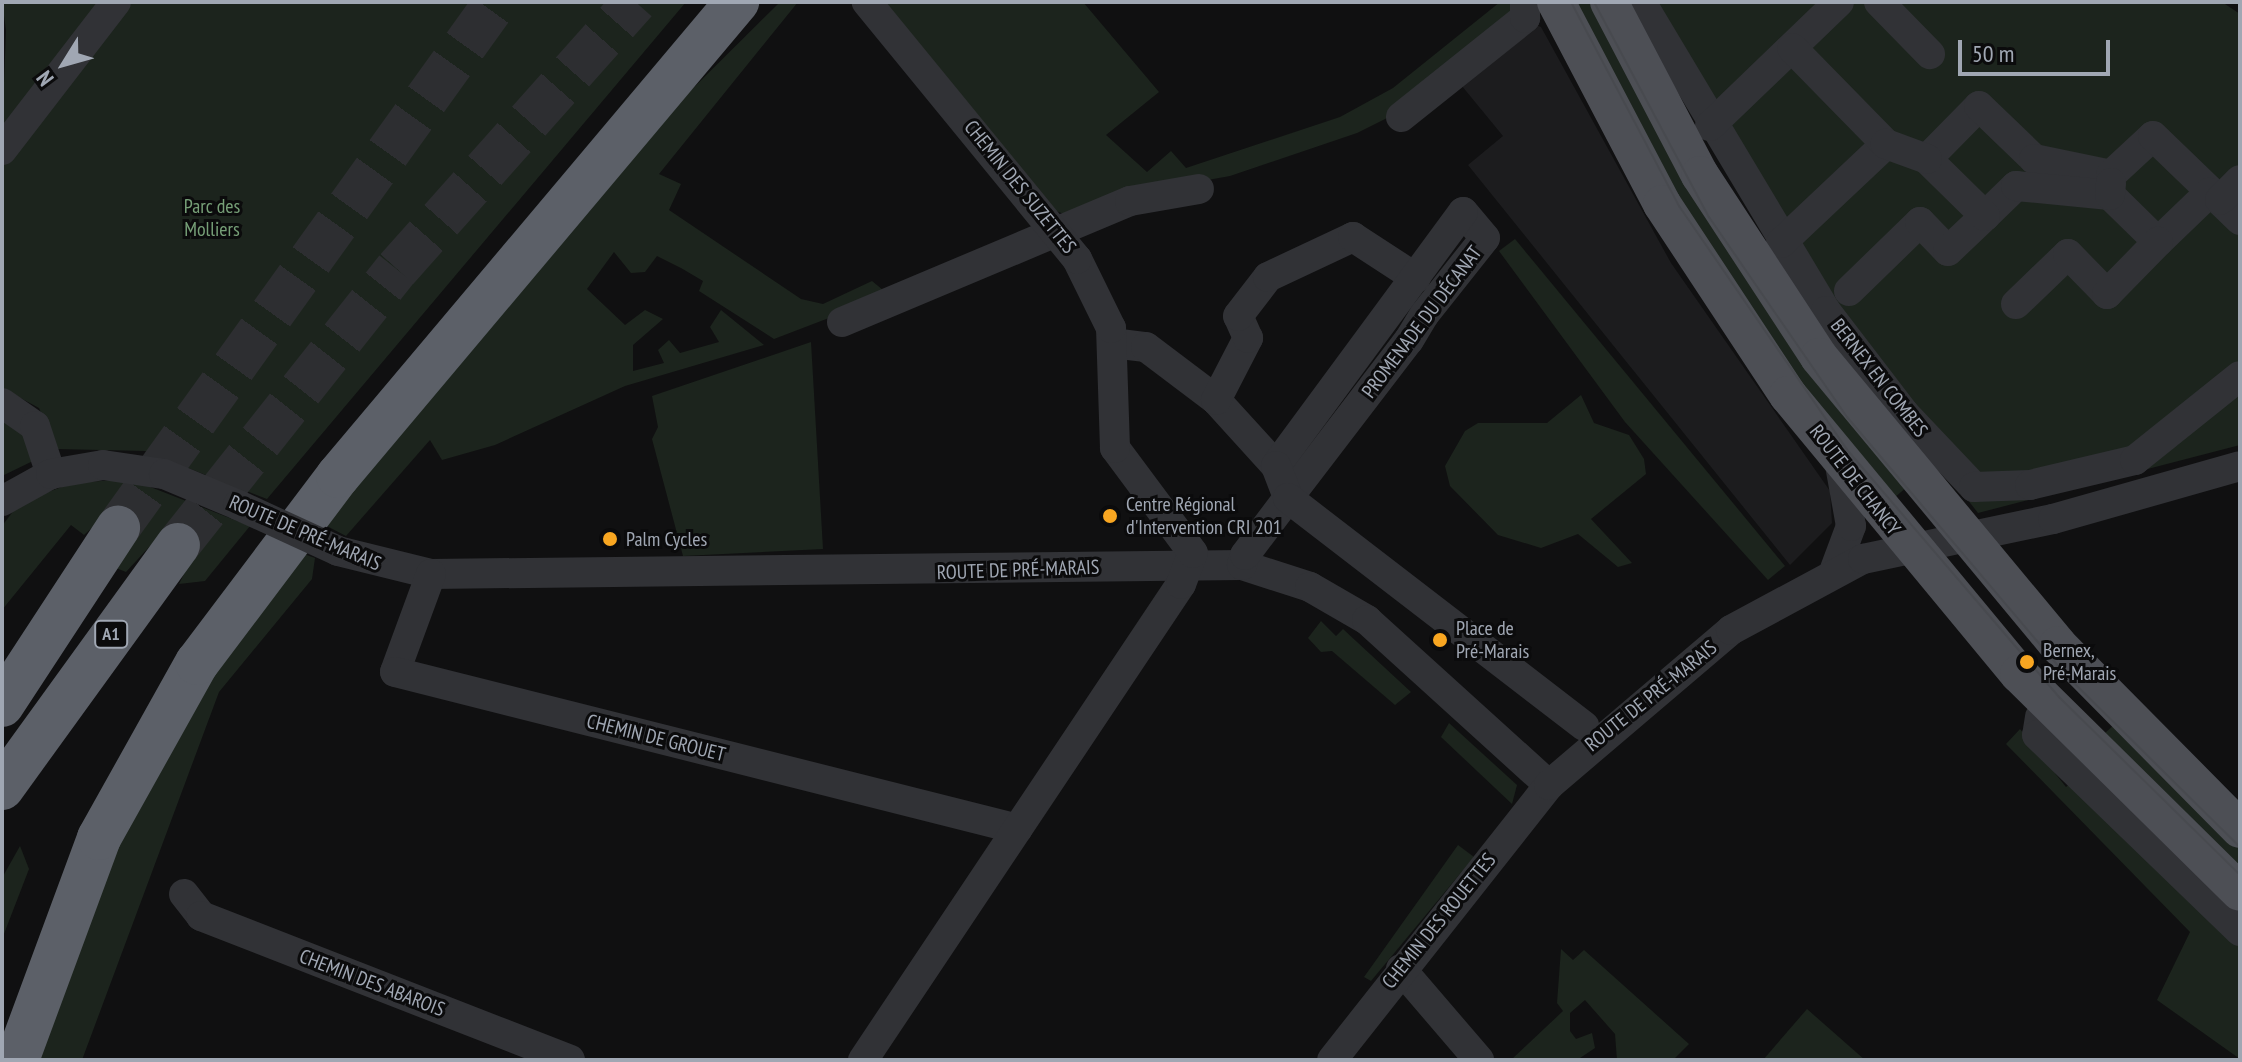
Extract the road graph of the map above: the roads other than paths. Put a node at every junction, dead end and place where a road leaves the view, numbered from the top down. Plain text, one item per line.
1 (116, 2) edge
2 (712, 2) edge
3 (737, 2) edge
4 (867, 2) edge
5 (1609, 2) edge
6 (1641, 2) edge
7 (1839, 2) edge
8 (1879, 2) edge
9 (1537, 5) edge
10 (1792, 48) junction
11 (1930, 54) dead end
12 (1401, 117) dead end
13 (1710, 126) junction
14 (1886, 144) junction
15 (2, 150) edge
16 (1927, 159) junction
17 (2111, 185) junction
18 (1199, 189) dead end
19 (2227, 198) edge
20 (1985, 216) junction
21 (1060, 232) junction
22 (2158, 242) junction
23 (1781, 243) junction
24 (1416, 278) junction
25 (1849, 291) dead end
26 (2016, 304) dead end
27 (842, 322) dead end
28 (1112, 343) junction
29 (2240, 376) edge
30 (1216, 400) junction
31 (2, 403) edge
32 (1839, 461) junction
33 (1276, 466) junction
34 (2240, 466) edge
35 (51, 474) junction
36 (1288, 498) junction
37 (2, 501) edge
38 (118, 528) tunnel mouth
39 (1963, 535) junction
40 (178, 545) tunnel mouth
41 (1908, 547) junction
42 (1192, 564) junction
43 (1242, 565) junction
44 (1835, 569) junction
45 (431, 574) junction
46 (2, 705) edge
47 (2040, 717) dead end
48 (1584, 726) dead end
49 (1549, 785) junction
50 (2, 788) edge
51 (1018, 829) junction
52 (2240, 829) edge
53 (2240, 892) edge
54 (184, 894) dead end
55 (2240, 931) edge
56 (1401, 969) junction
57 (2, 1029) edge
58 (17, 1060) edge
59 (570, 1060) edge
60 (863, 1060) edge
61 (1332, 1060) edge
62 (1479, 1060) edge

1 - 15 street
2 - 57 highway
3 - 58 highway
4 - 21 street, CHEMIN DES SUZETTES
5 - 39 main road
6 - 13 street, BERNEX EN COMBES
7 - 10 street
8 - 11 street
9 - 12 street
9 - 32 main road, ROUTE DE CHANCY
10 - 13 street
10 - 14 street
13 - 23 street, BERNEX EN COMBES
14 - 16 street
14 - 23 street
16 - 17 street
16 - 20 street
17 - 19 street
17 - 20 street
17 - 22 street
18 - 21 street
19 - 22 street
20 - 25 street
21 - 27 street
21 - 28 street, CHEMIN DES SUZETTES
22 - 26 street
23 - 29 street, BERNEX EN COMBES
24 - 30 street, PROMENADE DU DÉCANAT
24 - 33 street, PROMENADE DU DÉCANAT
24 - 36 street, PROMENADE DU DÉCANAT
28 - 30 street
28 - 42 street, CHEMIN DES SUZETTES
30 - 33 street
31 - 35 street
32 - 41 main road, ROUTE DE CHANCY
32 - 44 street
33 - 36 street
34 - 39 street
35 - 37 street, ROUTE DE PRÉ-MARAIS
35 - 45 street, ROUTE DE PRÉ-MARAIS, bridge
36 - 43 street, PROMENADE DU DÉCANAT
36 - 48 street
38 - 46 highway, A1
39 - 41 street, ROUTE DE PRÉ-MARAIS
39 - 52 main road
40 - 50 highway, A1
41 - 44 street, ROUTE DE PRÉ-MARAIS
41 - 53 main road, ROUTE DE CHANCY
42 - 43 street, ROUTE DE PRÉ-MARAIS
42 - 45 street, ROUTE DE PRÉ-MARAIS
42 - 51 street
43 - 49 street, ROUTE DE PRÉ-MARAIS
44 - 49 street, ROUTE DE PRÉ-MARAIS
45 - 51 street, CHEMIN DE GROUET
47 - 55 street
49 - 56 street, CHEMIN DES ROUETTES
51 - 60 street
54 - 59 street, CHEMIN DES ABAROIS
56 - 61 street, CHEMIN DES ROUETTES
56 - 62 street

